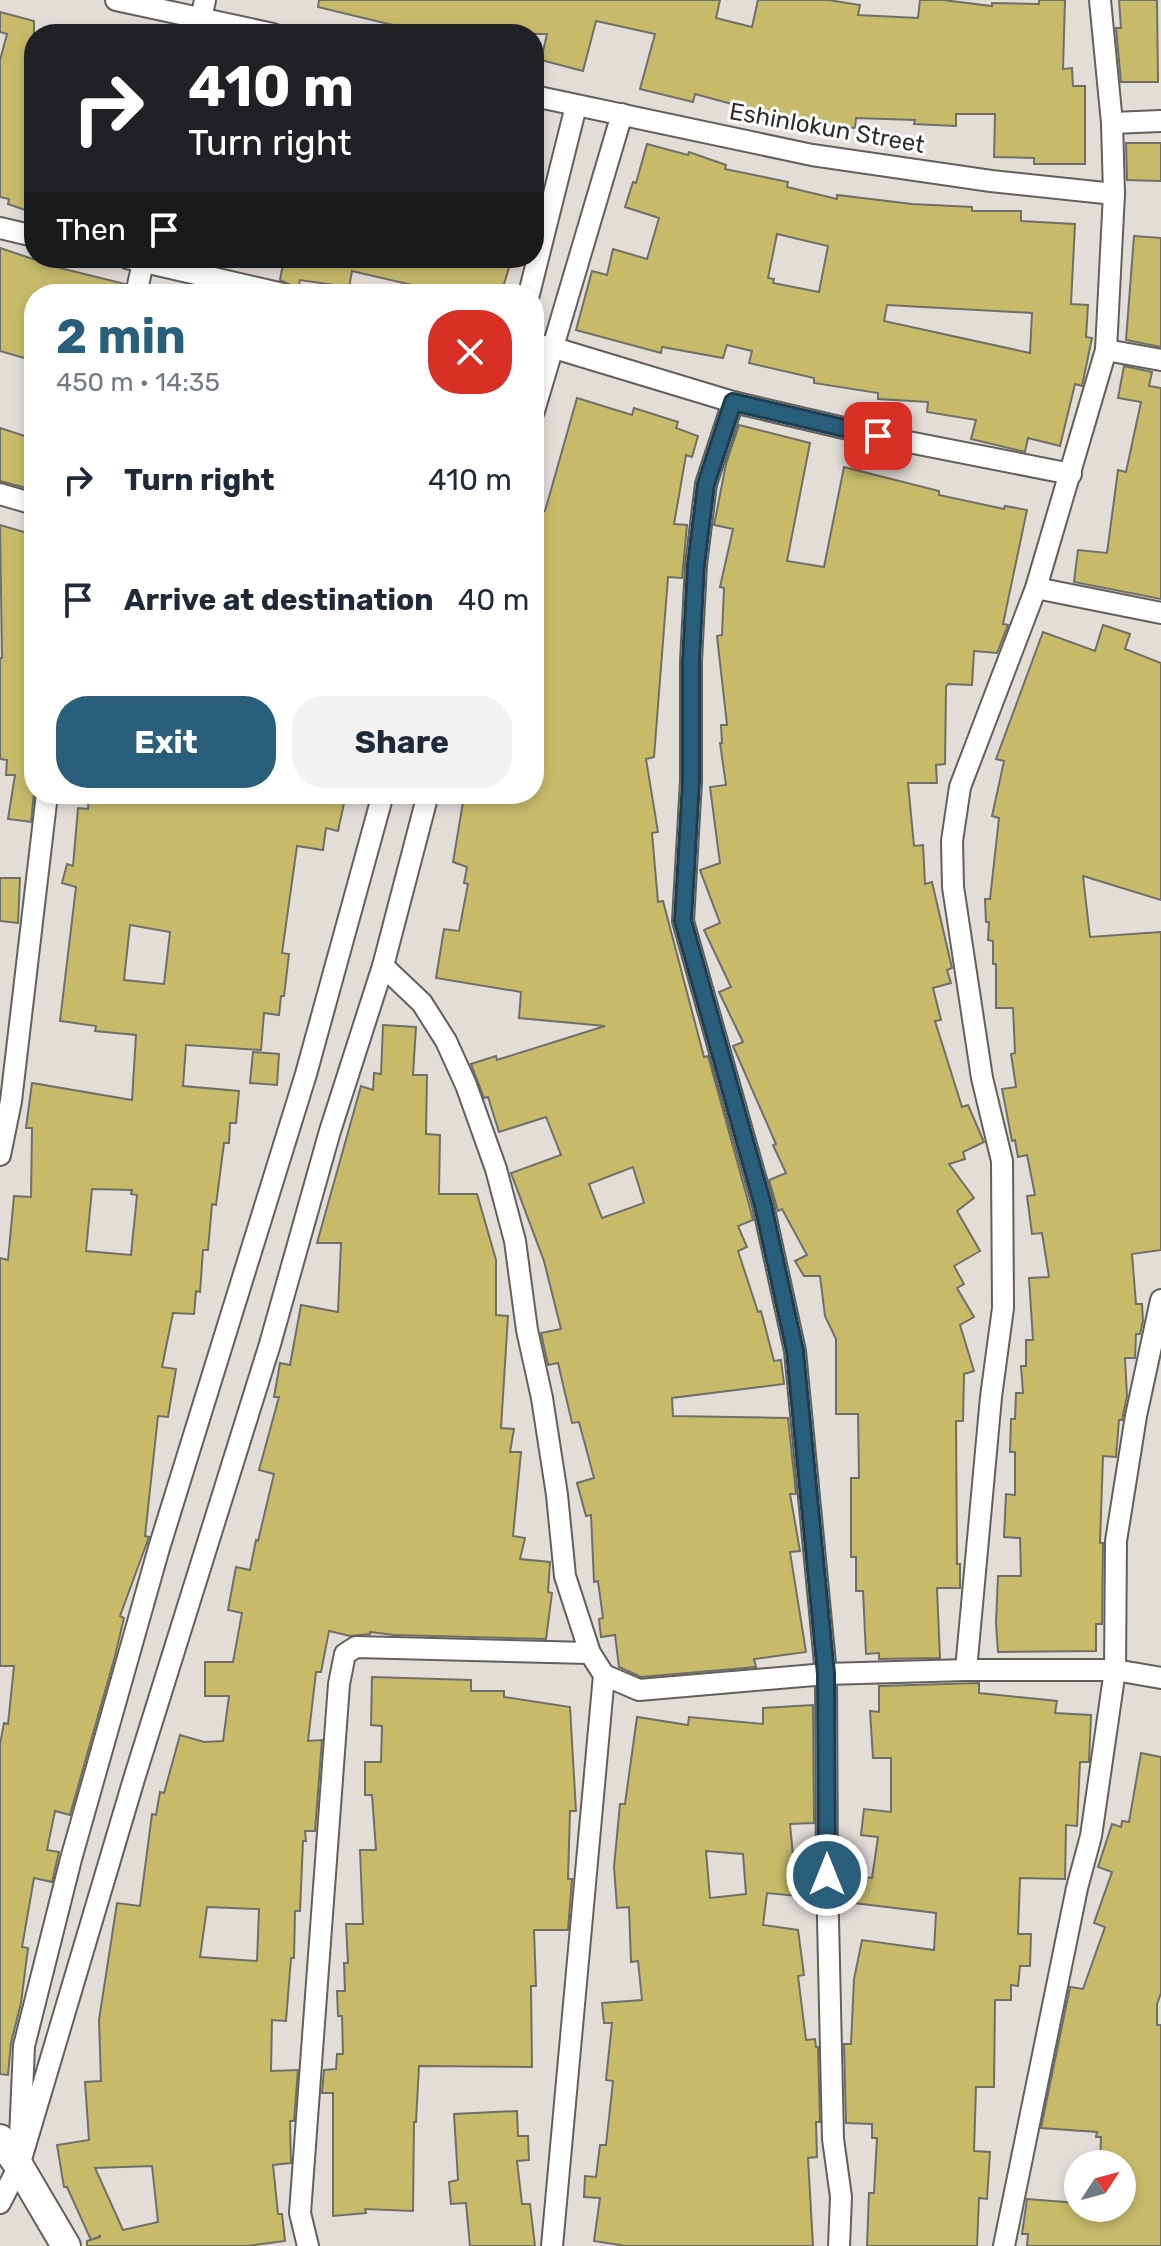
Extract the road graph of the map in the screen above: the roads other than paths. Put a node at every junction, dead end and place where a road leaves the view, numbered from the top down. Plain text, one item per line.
1 (116, 0) edge
2 (1100, 0) edge
3 (201, 17) edge
4 (231, 24) edge
5 (544, 98) edge
6 (576, 106) junction
7 (622, 114) junction
8 (1161, 121) edge
9 (1112, 123) junction
10 (1114, 194) junction
11 (0, 228) edge
12 (24, 234) edge
13 (544, 234) edge
14 (175, 268) edge
15 (242, 284) edge
16 (544, 343) edge
17 (544, 346) edge
18 (1106, 350) junction
19 (1161, 360) edge
20 (733, 402) junction
21 (1071, 474) junction
22 (0, 494) edge
23 (24, 501) edge
24 (1036, 588) junction
25 (1161, 613) edge
26 (46, 804) edge
27 (380, 804) edge
28 (425, 804) edge
29 (383, 966) junction
30 (0, 1155) edge
31 (1161, 1300) edge
32 (590, 1653) junction
33 (966, 1670) junction
34 (1115, 1670) junction
35 (826, 1674) junction
36 (604, 1675) junction
37 (1161, 1678) edge
38 (0, 2139) edge
39 (19, 2166) junction
40 (0, 2203) edge
41 (66, 2246) edge
42 (308, 2246) edge
43 (552, 2246) edge
44 (839, 2246) edge
45 (1004, 2246) edge

1 - 3 street
2 - 9 street
3 - 4 street
5 - 6 street, Eshinlokun Street
6 - 7 street, Eshinlokun Street
6 - 13 street
7 - 10 street, Eshinlokun Street
7 - 16 street
8 - 9 street
9 - 10 street
10 - 18 street
11 - 12 street
14 - 15 street
17 - 20 street
18 - 19 street
18 - 21 street
20 - 21 street
20 - 35 street
21 - 24 street
22 - 23 street
24 - 25 street
24 - 33 street
26 - 30 street
27 - 39 street
28 - 29 street
29 - 32 street
29 - 39 street
31 - 34 street
32 - 36 street
32 - 42 street
33 - 34 street
33 - 35 street
34 - 37 street
34 - 45 street
35 - 36 street
35 - 44 street
36 - 43 street
38 - 39 street
39 - 40 street
39 - 41 street

